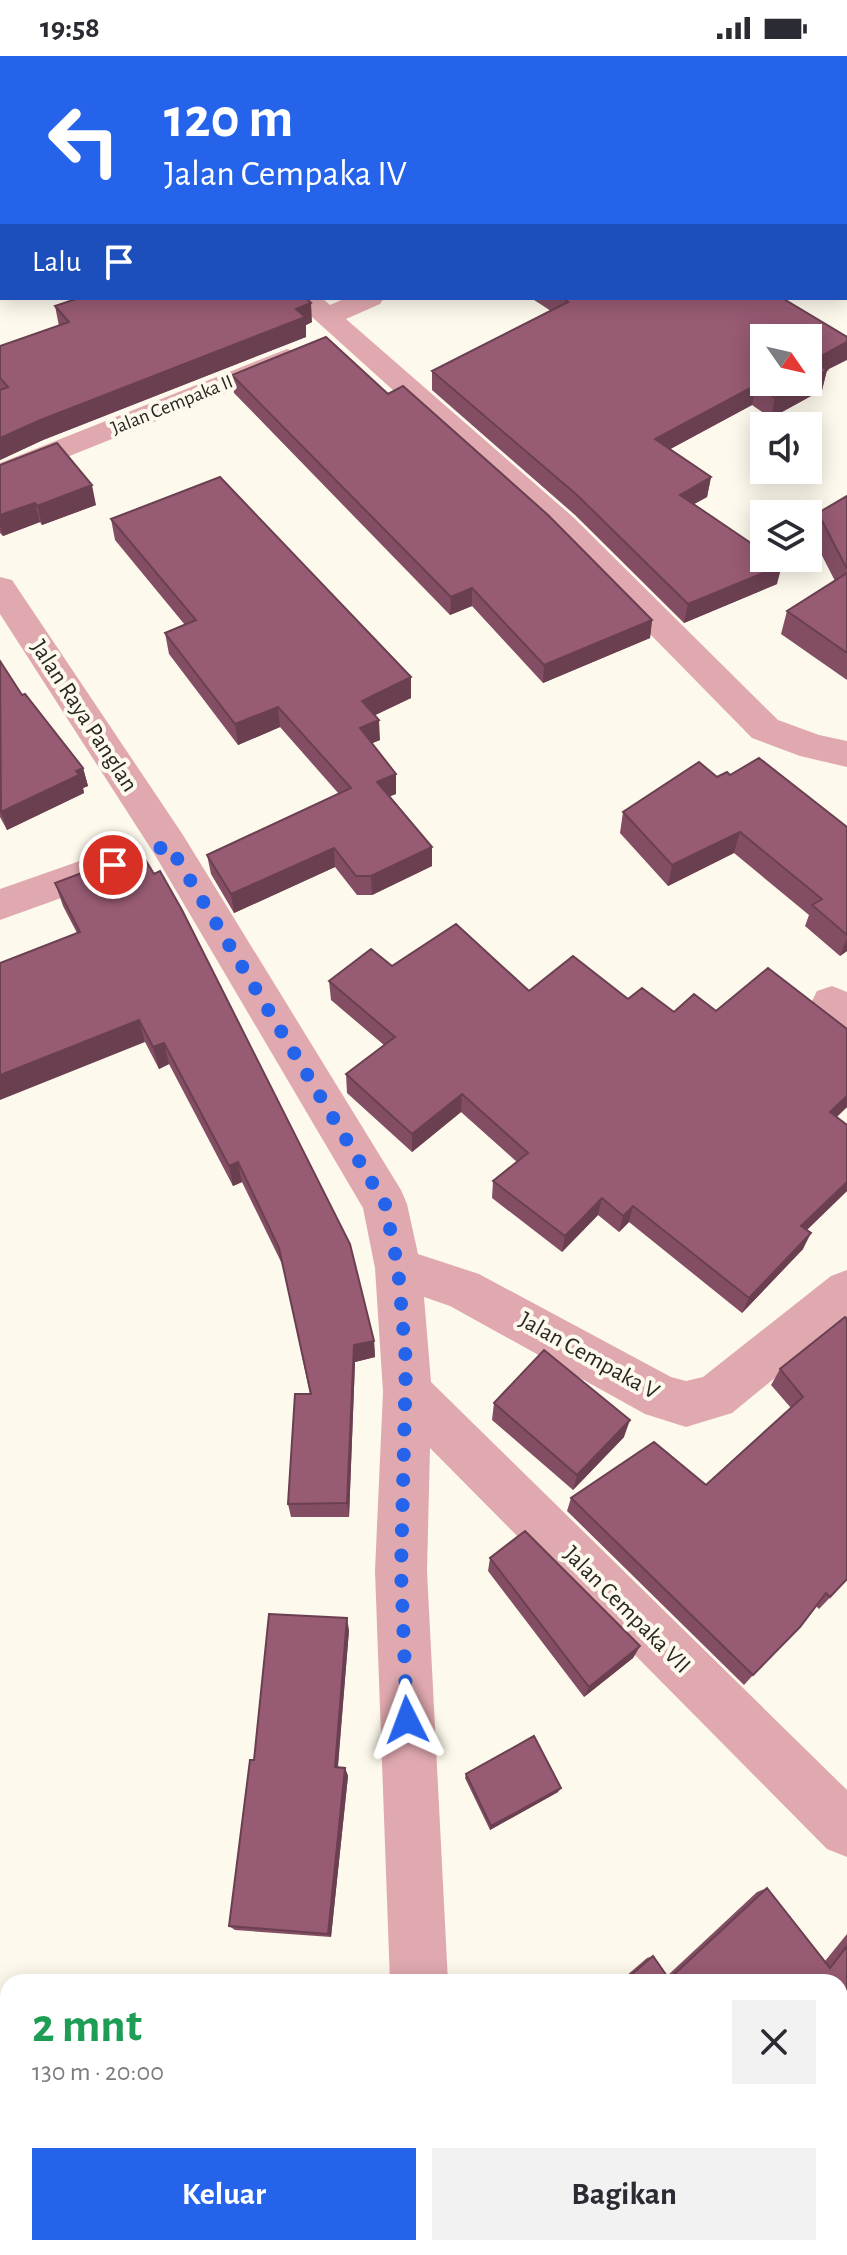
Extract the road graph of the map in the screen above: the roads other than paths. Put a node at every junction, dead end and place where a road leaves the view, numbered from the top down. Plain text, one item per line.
1 (365, 300) edge
2 (325, 317) edge
3 (0, 474) edge
4 (0, 588) edge
5 (847, 754) edge
6 (169, 845) junction
7 (0, 905) edge
8 (398, 1268) junction
9 (847, 1291) edge
10 (407, 1392) junction
11 (847, 1829) edge
12 (419, 1974) edge

1 - 2 street, Jalan Cempaka II
2 - 3 street, Jalan Cempaka II
2 - 5 street
4 - 6 street, Jalan Raya Panglan
6 - 7 street
6 - 8 street, Jalan Raya Panglan
8 - 9 street, Jalan Cempaka V
8 - 10 street, Jalan Raya Panglan
10 - 11 street, Jalan Cempaka VII
10 - 12 street, Jalan Raya Panglan

